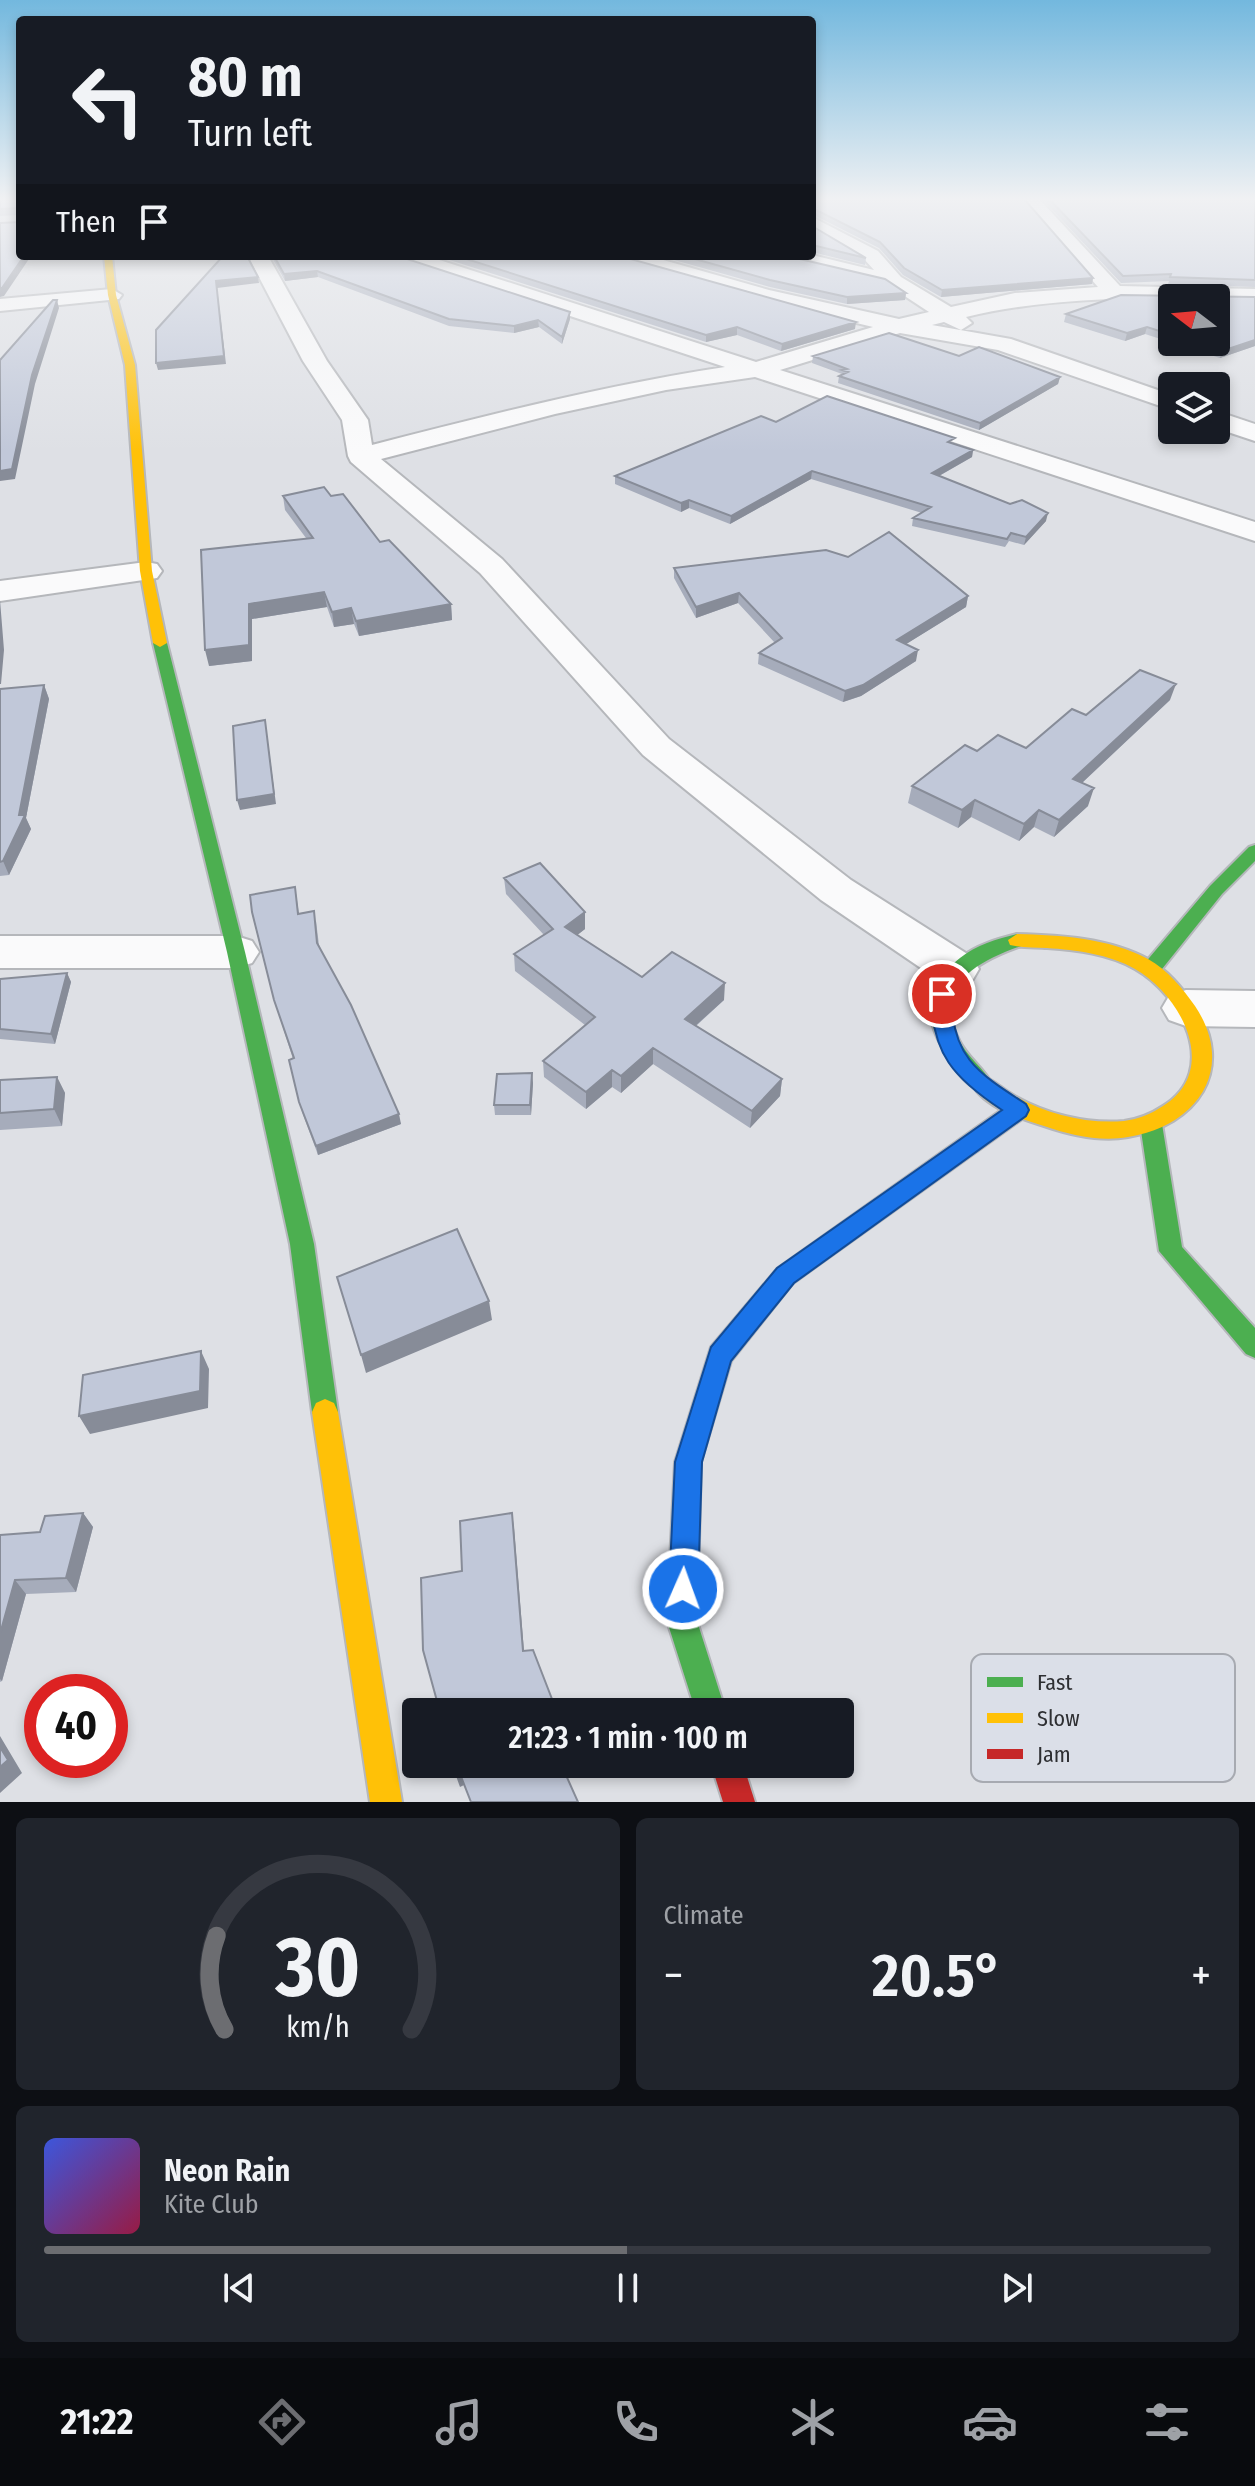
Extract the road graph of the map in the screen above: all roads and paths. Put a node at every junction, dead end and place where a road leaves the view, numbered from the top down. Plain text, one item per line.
1 (111, 284) edge
2 (273, 284) edge
3 (493, 284) edge
4 (726, 284) edge
5 (898, 284) edge
6 (1107, 284) edge
7 (1114, 292) junction
8 (112, 295) junction
9 (1255, 295) edge
10 (0, 305) edge
11 (942, 314) junction
12 (899, 326) junction
13 (1003, 344) junction
14 (754, 370) junction
15 (1158, 398) edge
16 (1230, 424) edge
17 (1255, 433) edge
18 (361, 456) junction
19 (1255, 532) edge
20 (146, 571) junction
21 (0, 591) edge
22 (1255, 851) edge
23 (0, 952) edge
24 (236, 952) junction
25 (956, 969) junction
26 (1151, 969) junction
27 (1186, 1008) junction
28 (1255, 1009) edge
29 (1018, 1110) junction
30 (1151, 1124) junction
31 (1255, 1346) edge
32 (707, 1698) edge
33 (731, 1778) edge
34 (386, 1802) edge
35 (739, 1802) edge

1 - 8 street
2 - 18 street
3 - 14 street
4 - 12 street
5 - 11 street
6 - 7 street
7 - 9 street
7 - 11 street
8 - 10 street
8 - 20 street
11 - 12 street
11 - 13 street
12 - 13 street
12 - 14 street
13 - 15 street
14 - 18 street
14 - 19 street
16 - 17 street
18 - 25 street
20 - 21 street
20 - 24 street
22 - 26 street
23 - 24 street
24 - 34 street
25 - 26 street
25 - 29 street
26 - 27 street
27 - 28 street
27 - 30 street
29 - 30 street
29 - 32 street
30 - 31 street
33 - 35 street

